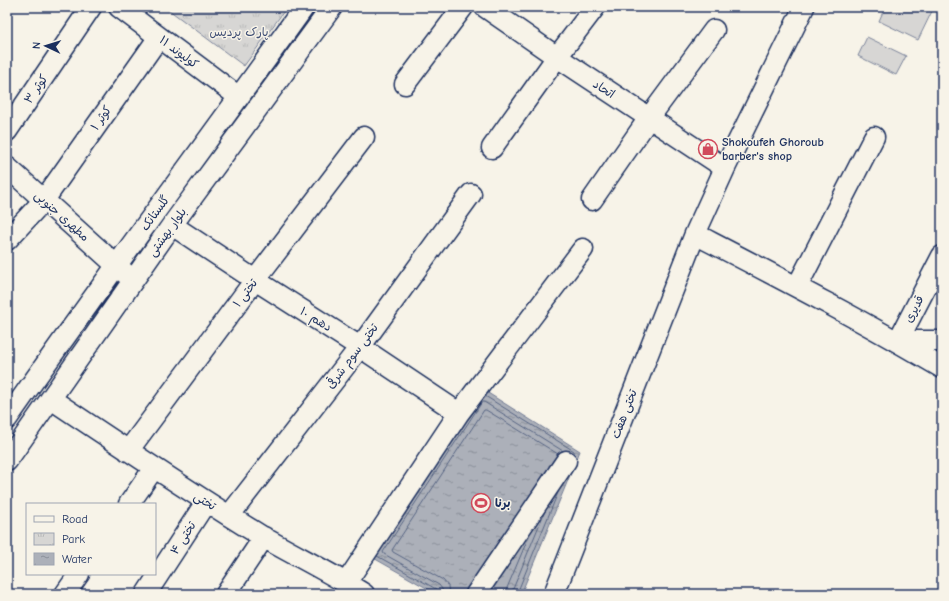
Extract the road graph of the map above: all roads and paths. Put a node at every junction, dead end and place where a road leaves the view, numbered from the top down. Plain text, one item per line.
1 (91, 7) edge
2 (119, 7) edge
3 (304, 7) edge
4 (332, 7) edge
5 (462, 7) edge
6 (485, 7) edge
7 (595, 7) edge
8 (804, 7) edge
9 (714, 30) dead end
10 (159, 37) junction
11 (557, 57) junction
12 (405, 84) dead end
13 (239, 97) junction
14 (649, 118) junction
15 (7, 131) edge
16 (364, 137) dead end
17 (874, 138) dead end
18 (492, 148) dead end
19 (7, 167) edge
20 (725, 168) junction
21 (471, 194) dead end
22 (44, 200) junction
23 (592, 200) dead end
24 (172, 225) junction
25 (695, 234) junction
26 (7, 240) edge
27 (583, 249) dead end
28 (942, 256) edge
29 (116, 266) junction
30 (255, 280) junction
31 (133, 281) junction
32 (797, 287) junction
33 (898, 341) junction
34 (942, 342) edge
35 (360, 347) junction
36 (942, 368) edge
37 (51, 399) junction
38 (459, 413) junction
39 (7, 419) edge
40 (128, 451) junction
41 (7, 461) edge
42 (566, 461) dead end
43 (154, 468) junction
44 (206, 502) junction
45 (130, 503) edge
46 (229, 516) junction
47 (264, 537) junction
48 (78, 575) edge
49 (346, 583) junction
50 (65, 594) edge
51 (146, 594) edge
52 (226, 594) edge
53 (364, 594) edge
54 (476, 594) edge
55 (554, 594) edge

1 - 15 street, کوثر ۳
2 - 10 street, کولیوند ۱۱
3 - 13 street, گلستانک
4 - 24 street, بلوار بهشتی
5 - 12 street
6 - 11 street, اتحاد
7 - 11 street
8 - 20 street, تختی هفت
9 - 14 street
10 - 13 street, کولیوند ۱۱
10 - 22 street, کوثر ۱
11 - 14 street, اتحاد
11 - 18 street
13 - 29 street, گلستانک
14 - 20 street, اتحاد
14 - 23 street
16 - 30 street, تختی ۱
17 - 32 street
19 - 22 street, مطهری جنوبی
20 - 25 street, تختی هفت
21 - 35 street, تختی سوم شرقی
22 - 26 street, کوثر ۱
22 - 29 street, مطهری جنوبی
24 - 30 street, دهم ۱۰
24 - 31 street, بلوار بهشتی
25 - 32 street
25 - 55 street, تختی هفت
27 - 38 street
28 - 33 street, قدیری
29 - 31 street, مطهری جنوبی
29 - 39 street, گلستانک
30 - 35 street, دهم ۱۰
30 - 40 street, تختی ۱
31 - 37 street, بلوار بهشتی
32 - 33 street
33 - 34 street
33 - 36 street
35 - 38 street, دهم ۱۰
35 - 46 street, تختی سوم شرقی
37 - 40 street, تختی
37 - 41 street, بلوار بهشتی
38 - 49 street
40 - 43 street, تختی
42 - 54 street
43 - 44 street, تختی
43 - 45 street
44 - 46 street, تختی
44 - 51 street, تختی ۴
46 - 47 street, تختی
47 - 49 street, تختی
47 - 52 street
48 - 50 street
49 - 53 street, تختی

